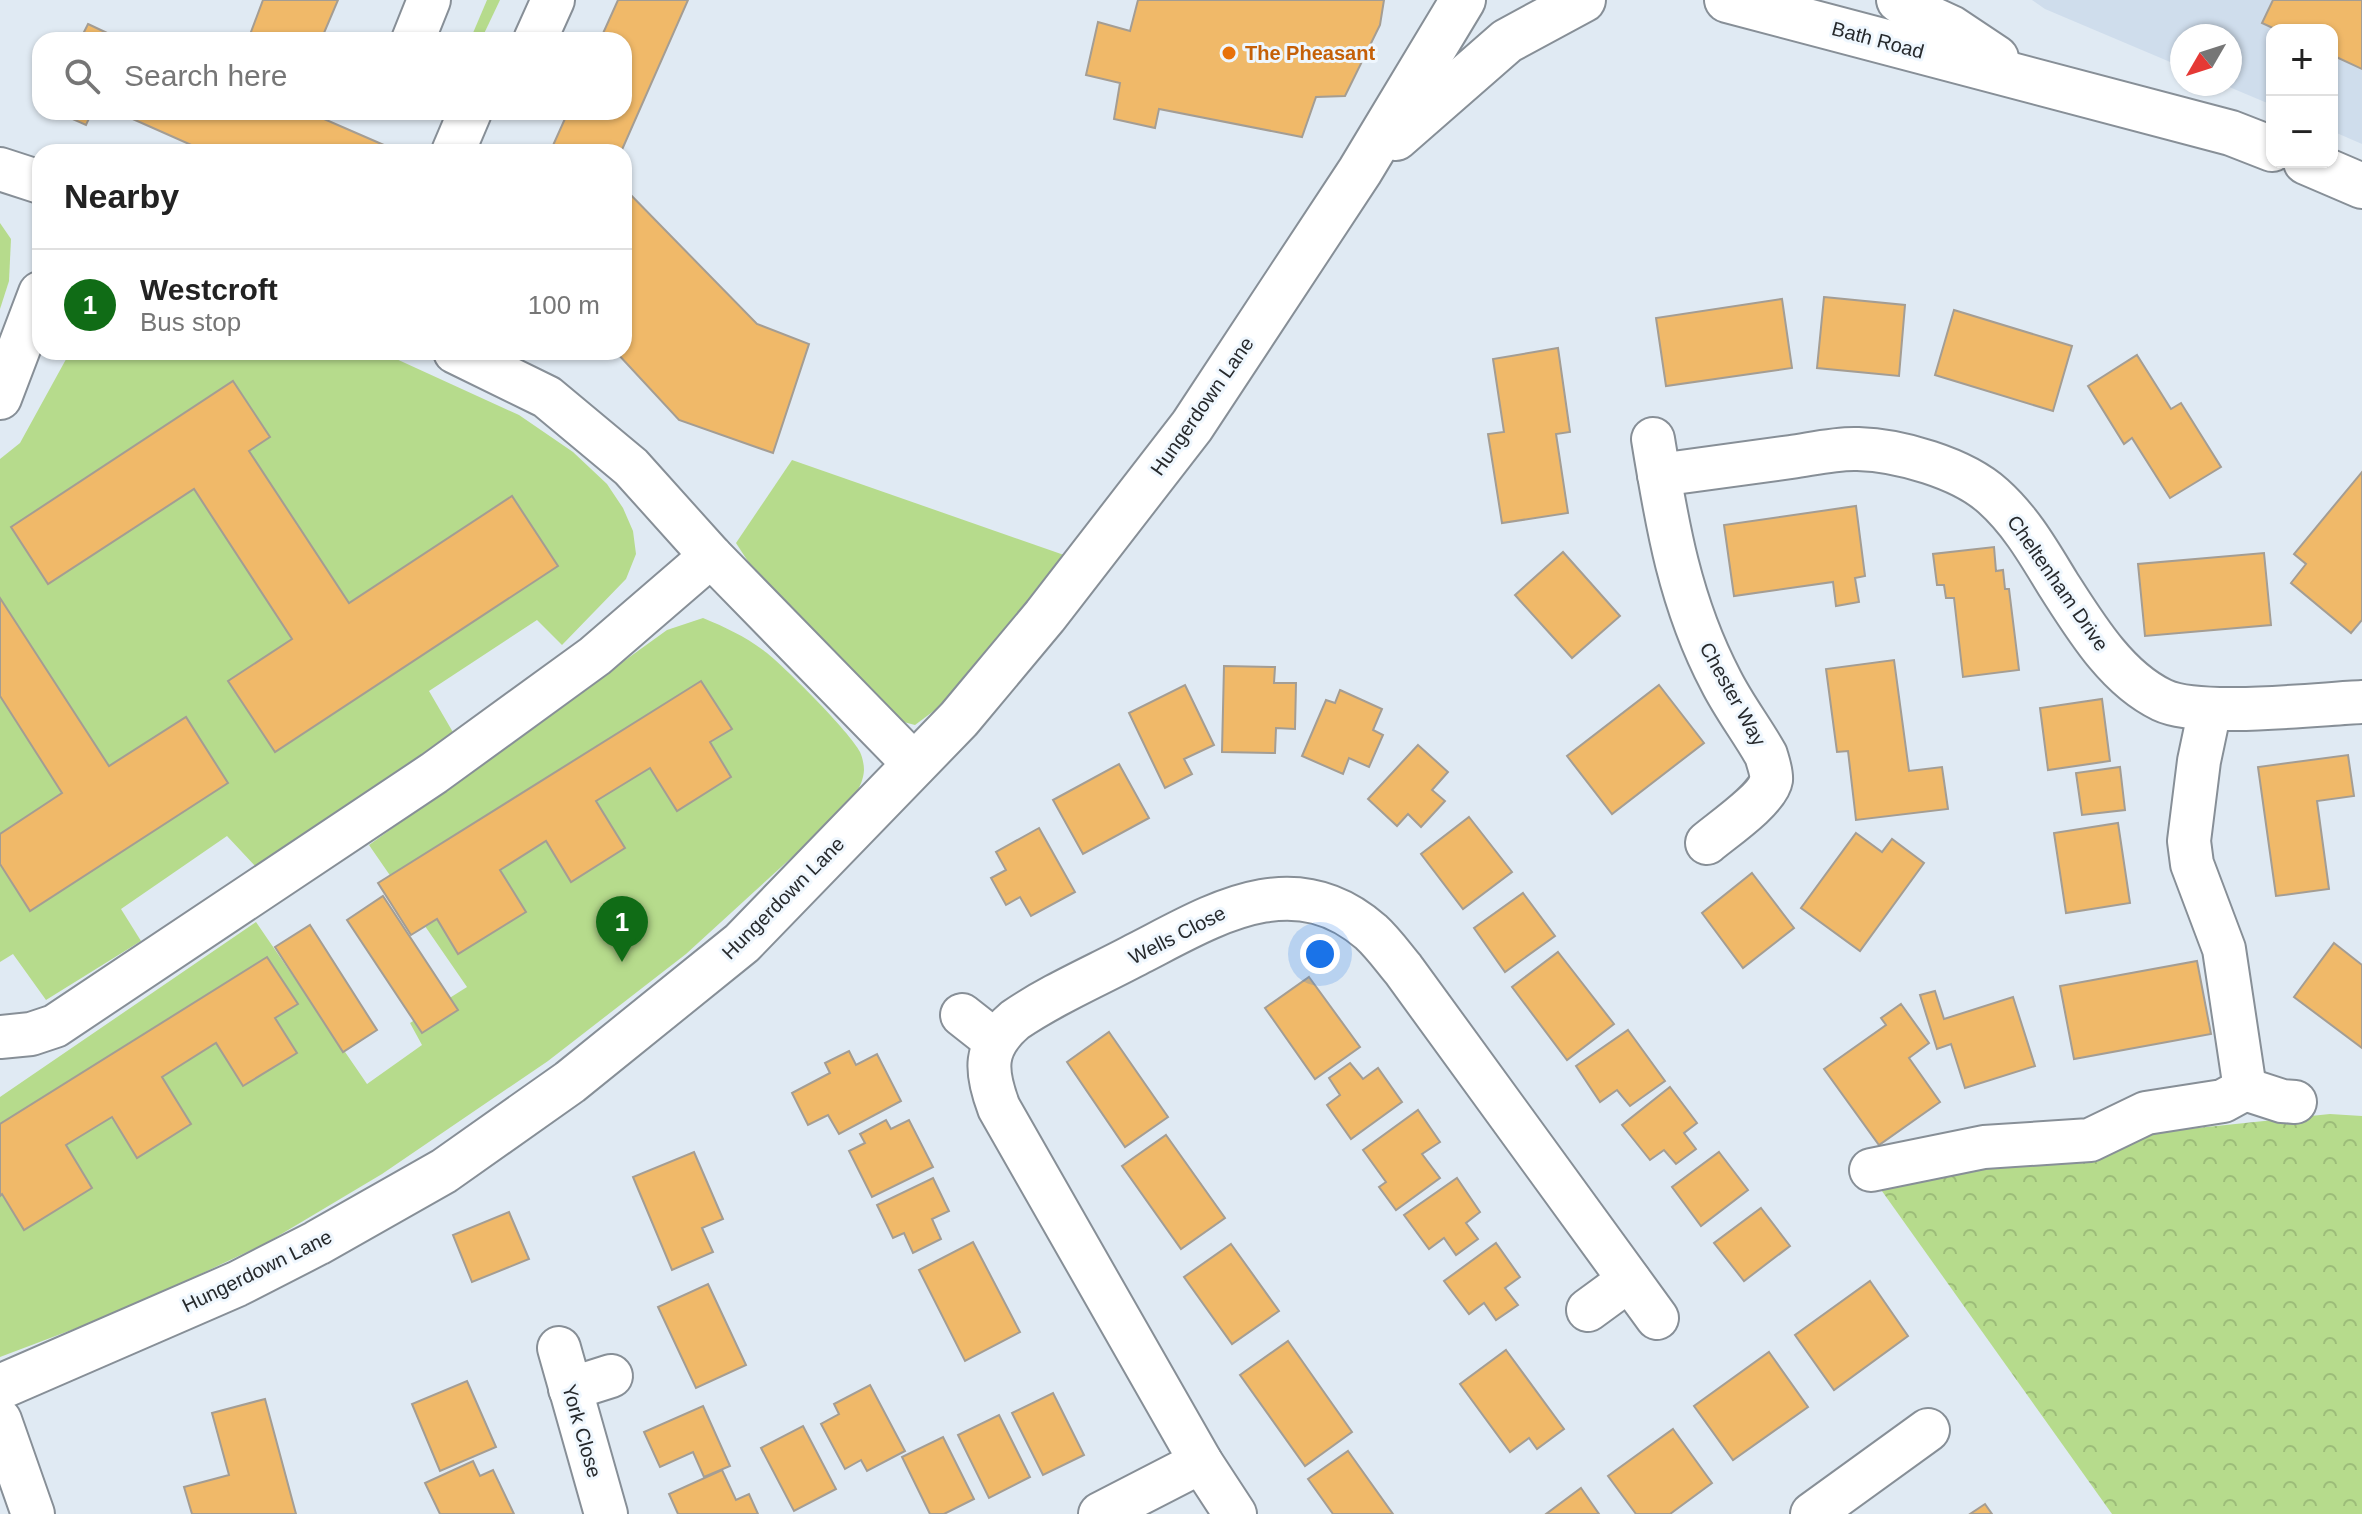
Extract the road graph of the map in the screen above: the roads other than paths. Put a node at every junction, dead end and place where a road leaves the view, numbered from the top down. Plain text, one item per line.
1 (429, 0) edge
2 (553, 0) edge
3 (1463, 0) edge
4 (1583, 0) edge
5 (1727, 0) edge
6 (1899, 0) edge
7 (416, 32) edge
8 (539, 32) edge
9 (2029, 80) junction
10 (467, 120) edge
11 (456, 144) edge
12 (2266, 147) edge
13 (2320, 168) edge
14 (0, 169) edge
15 (1360, 171) junction
16 (32, 179) edge
17 (2362, 186) edge
18 (32, 314) edge
19 (471, 360) edge
20 (0, 398) edge
21 (1656, 457) joint
22 (711, 556) junction
23 (2362, 702) edge
24 (2210, 709) junction
25 (915, 765) junction
26 (1707, 843) dead end
27 (962, 1015) dead end
28 (0, 1037) edge
29 (995, 1041) junction
30 (2245, 1089) junction
31 (2295, 1102) dead end
32 (1871, 1170) dead end
33 (1629, 1280) junction
34 (1588, 1310) dead end
35 (1657, 1318) dead end
36 (559, 1348) dead end
37 (611, 1376) dead end
38 (0, 1387) edge
39 (570, 1389) junction
40 (0, 1420) edge
41 (1928, 1430) dead end
42 (1201, 1462) junction
43 (1823, 1511) edge
44 (33, 1514) edge
45 (606, 1514) edge
46 (1100, 1514) edge
47 (1235, 1514) edge

1 - 7 street
2 - 8 street
3 - 15 main road, Hungerdown Lane
4 - 15 main road, Hungerdown Lane
5 - 9 main road, Bath Road
6 - 9 main road, Bath Road
9 - 12 main road, Bath Road
10 - 11 street
13 - 17 main road
14 - 16 street
15 - 25 main road, Hungerdown Lane
18 - 20 street
19 - 22 street
21 - 24 street, Cheltenham Drive
21 - 26 street, Chester Way
22 - 25 street
22 - 28 street
23 - 24 street, Cheltenham Drive
24 - 30 street
25 - 38 main road, Hungerdown Lane
27 - 29 street
29 - 33 street, Wells Close
29 - 42 street
30 - 31 street
30 - 32 street
33 - 34 street
33 - 35 street, Wells Close
36 - 39 street, York Close
37 - 39 street
39 - 45 street, York Close
40 - 44 street
41 - 43 street
42 - 46 street
42 - 47 street

